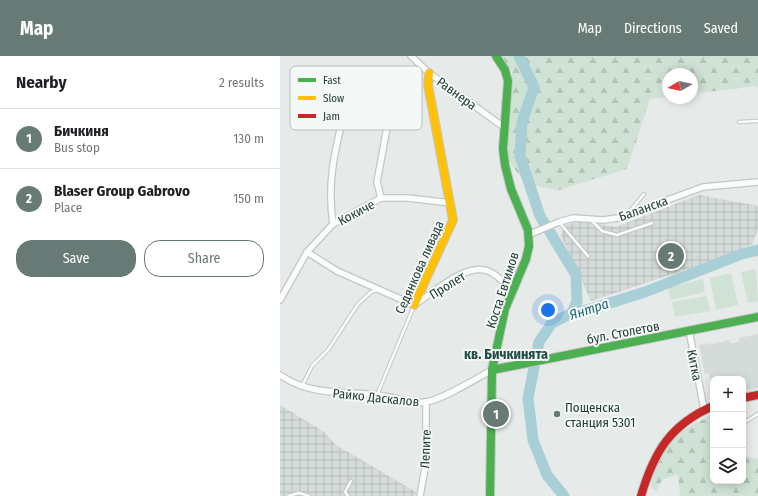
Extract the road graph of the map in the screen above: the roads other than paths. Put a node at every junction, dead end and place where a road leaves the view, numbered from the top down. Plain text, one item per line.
1 (411, 56) edge
2 (496, 56) edge
3 (422, 66) edge
4 (422, 66) edge
5 (422, 70) edge
6 (427, 71) junction
7 (758, 121) edge
8 (739, 122) dead end
9 (505, 128) junction
10 (340, 130) edge
11 (387, 130) edge
12 (758, 182) edge
13 (644, 194) dead end
14 (381, 198) junction
15 (451, 203) junction
16 (627, 214) junction
17 (589, 218) junction
18 (557, 223) junction
19 (652, 223) dead end
20 (333, 224) junction
21 (528, 235) junction
22 (307, 252) junction
23 (588, 256) dead end
24 (379, 289) junction
25 (512, 290) junction
26 (280, 300) edge
27 (414, 305) junction
28 (758, 316) edge
29 (689, 330) junction
30 (492, 370) junction
31 (280, 375) edge
32 (301, 387) junction
33 (377, 395) junction
34 (758, 395) edge
35 (746, 397) edge
36 (426, 402) junction
37 (710, 407) edge
38 (704, 409) junction
39 (758, 414) edge
40 (746, 421) edge
41 (351, 481) dead end
42 (288, 496) edge
43 (309, 496) edge
44 (348, 496) edge
45 (420, 496) edge
46 (490, 496) edge
47 (641, 496) edge

1 - 3 street, Равнера
2 - 9 main road, Коста Евтимов
4 - 6 street, Равнера
5 - 6 lane, Кокиче
6 - 9 street, Равнера
6 - 15 main road, Седянкова ливада
7 - 8 lane
9 - 21 main road, Коста Евтимов
10 - 20 street, Кокиче
11 - 14 street, Кокиче
12 - 16 street, Баланска
13 - 16 lane
14 - 15 street
14 - 20 street, Кокиче
15 - 27 main road, Седянкова ливада
16 - 17 street, Баланска
17 - 18 street, Баланска
17 - 19 lane
18 - 21 street, Баланска
18 - 23 lane
20 - 22 street
21 - 25 main road, Коста Евтимов
22 - 24 street, Пролет
22 - 26 street
24 - 27 street, Пролет
24 - 32 lane
25 - 27 street, Пролет
25 - 30 main road, Коста Евтимов
27 - 33 lane, Седянкова ливада
28 - 29 main road, бул. Столетов
29 - 30 main road, бул. Столетов
29 - 38 street, Китка
30 - 36 street, Райко Даскалов
30 - 46 main road, Коста Евтимов
31 - 32 street, Райко Даскалов
32 - 33 street, Райко Даскалов
33 - 36 street, Райко Даскалов
34 - 35 main road
36 - 45 street, Лепите
37 - 38 main road
38 - 47 main road
39 - 40 lane
41 - 44 lane
42 - 43 lane

